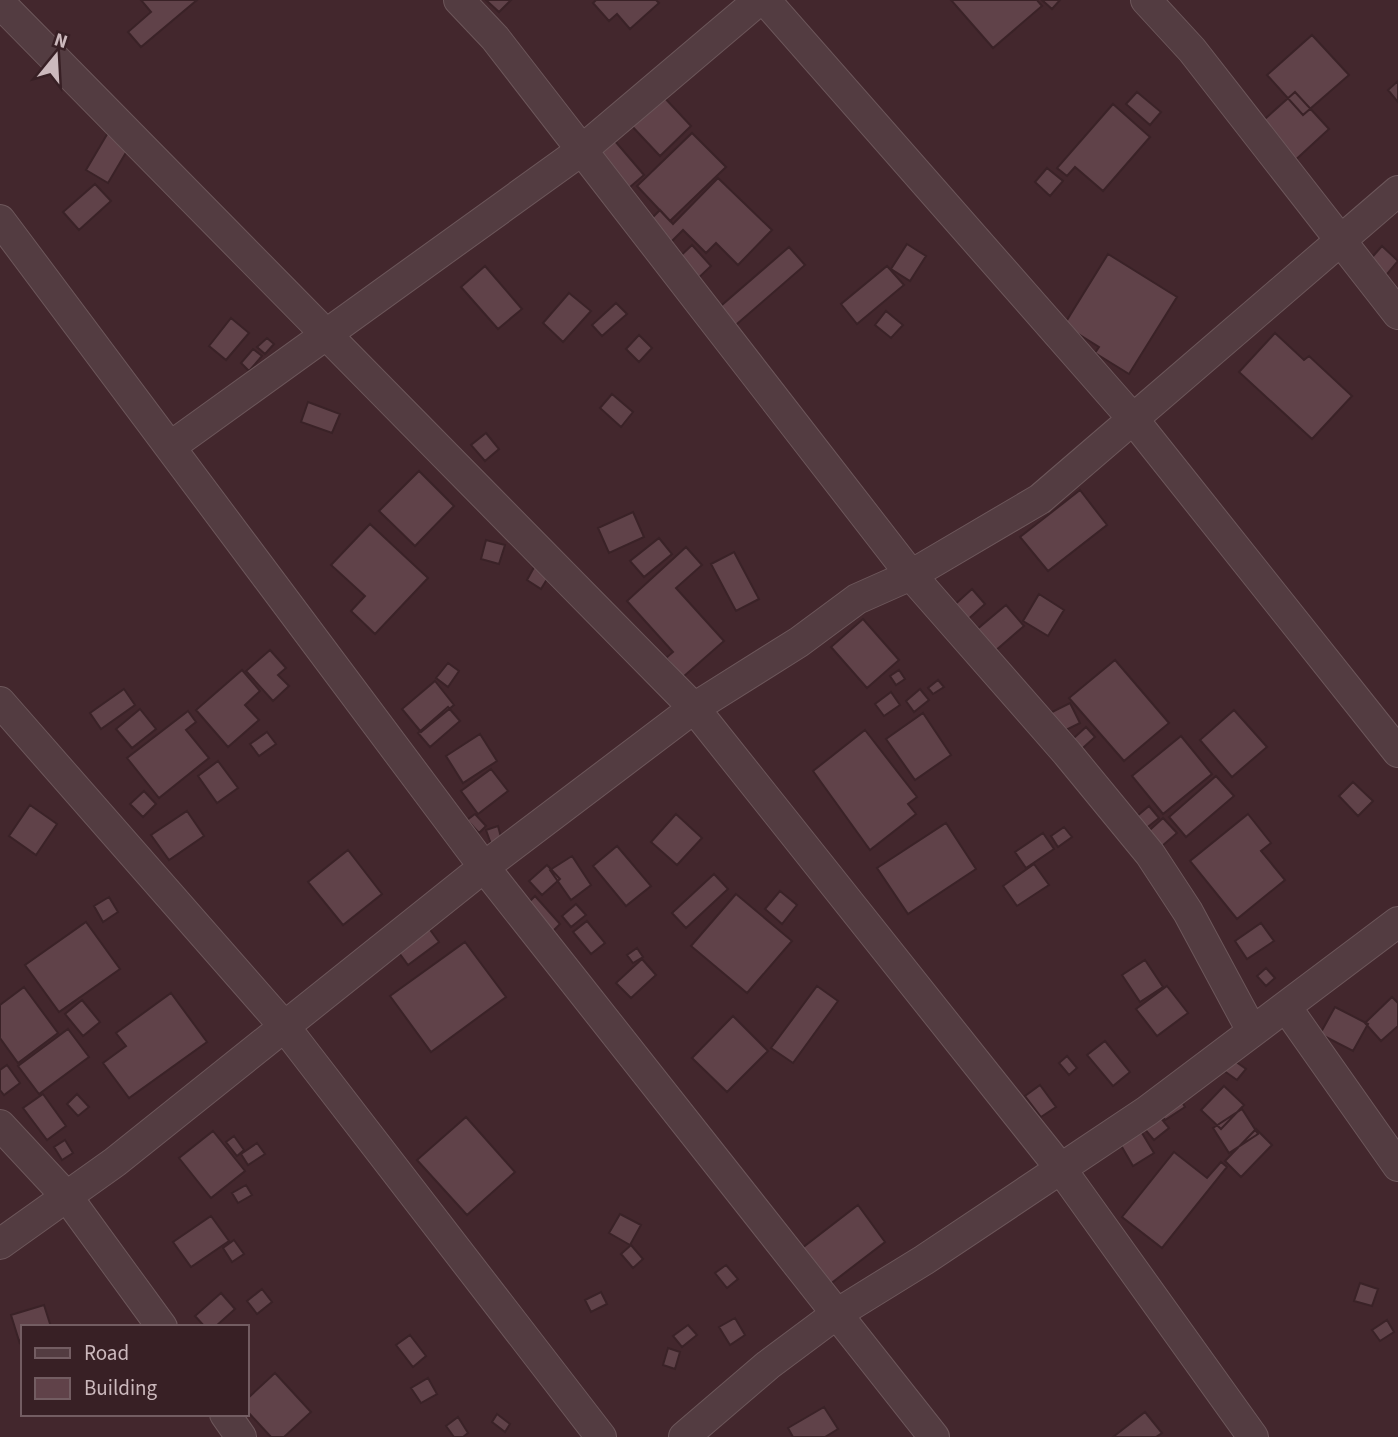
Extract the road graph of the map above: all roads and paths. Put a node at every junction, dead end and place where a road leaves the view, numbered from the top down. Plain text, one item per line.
1 (459, 0) edge
2 (759, 0) edge
3 (765, 0) edge
4 (1146, 0) edge
5 (0, 4) edge
6 (582, 150) junction
7 (1398, 191) edge
8 (0, 220) edge
9 (1338, 241) junction
10 (1398, 314) edge
11 (326, 335) junction
12 (1133, 419) junction
13 (170, 447) junction
14 (911, 575) junction
15 (0, 702) edge
16 (694, 708) junction
17 (1398, 752) edge
18 (484, 867) junction
19 (1398, 922) edge
20 (1286, 1007) junction
21 (284, 1026) junction
22 (1252, 1031) junction
23 (0, 1125) edge
24 (1398, 1166) edge
25 (1061, 1169) junction
26 (68, 1198) junction
27 (0, 1244) edge
28 (835, 1315) junction
29 (161, 1325) edge
30 (226, 1416) edge
31 (241, 1437) edge
32 (601, 1437) edge
33 (684, 1437) edge
34 (934, 1437) edge
35 (1253, 1437) edge

1 - 6 street
2 - 6 street
3 - 12 street
4 - 9 street
5 - 11 street
6 - 11 street
6 - 14 street
7 - 9 street
8 - 13 street
9 - 10 street
9 - 12 street
11 - 13 street
11 - 16 street
12 - 14 street
12 - 17 street
13 - 18 street
14 - 16 street
14 - 22 street
15 - 21 street
16 - 18 street
16 - 25 street
18 - 21 street
18 - 28 street
19 - 20 street
20 - 22 street
20 - 24 street
21 - 26 street
21 - 32 street
22 - 25 street
23 - 26 street
25 - 28 street
25 - 35 street
26 - 27 street
26 - 29 street
28 - 33 street
28 - 34 street
30 - 31 street

